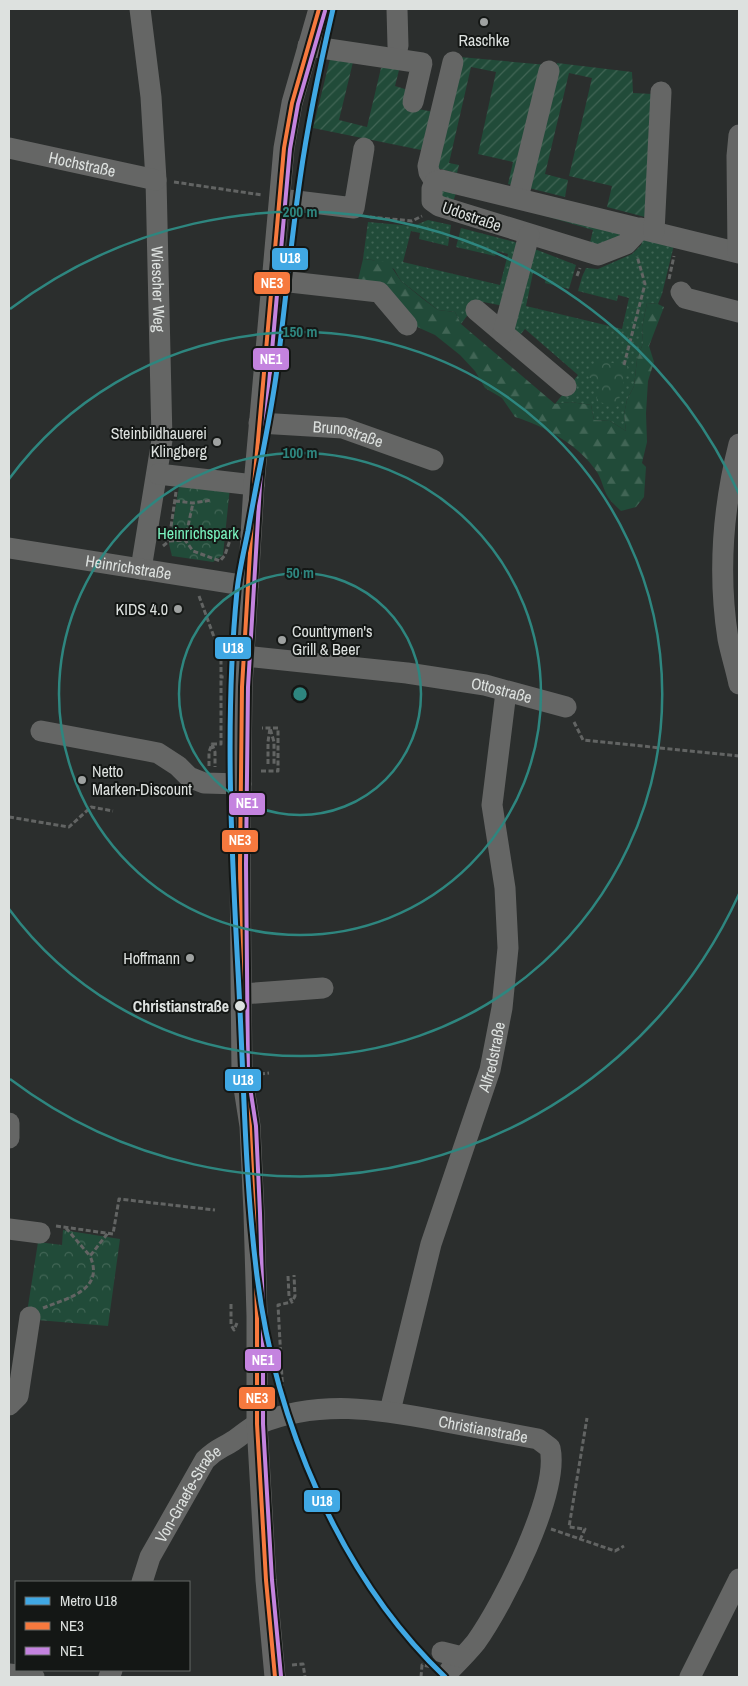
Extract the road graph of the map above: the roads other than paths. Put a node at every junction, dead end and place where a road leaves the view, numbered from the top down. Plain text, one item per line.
1 (140, 9) edge
2 (319, 9) edge
3 (397, 9) edge
4 (308, 46) junction
5 (398, 46) dead end
6 (453, 62) dead end
7 (549, 71) dead end
8 (661, 92) dead end
9 (413, 102) dead end
10 (739, 135) edge
11 (9, 148) edge
12 (364, 148) dead end
13 (156, 180) junction
14 (435, 182) junction
15 (518, 198) junction
16 (280, 199) junction
17 (642, 233) junction
18 (529, 235) junction
19 (739, 252) edge
20 (272, 280) junction
21 (675, 286) road end
22 (476, 310) dead end
23 (739, 312) edge
24 (407, 325) dead end
25 (503, 333) junction
26 (566, 386) dead end
27 (258, 423) junction
28 (739, 444) edge
29 (433, 460) dead end
30 (158, 474) junction
31 (254, 485) junction
32 (9, 548) edge
33 (141, 569) junction
34 (248, 586) junction
35 (731, 591) edge
36 (244, 656) junction
37 (739, 684) edge
38 (506, 692) junction
39 (566, 707) road end
40 (41, 731) dead end
41 (241, 784) junction
42 (323, 988) dead end
43 (242, 994) junction
44 (9, 1123) edge
45 (9, 1138) edge
46 (9, 1229) edge
47 (44, 1229) road end
48 (30, 1317) road end
49 (9, 1405) edge
50 (390, 1411) junction
51 (256, 1424) junction
52 (739, 1579) edge
53 (142, 1581) edge
54 (452, 1660) dead end
55 (9, 1674) edge
56 (34, 1677) edge
57 (275, 1677) edge
58 (690, 1677) edge

1 - 13 street, Wiescher Weg
2 - 4 street
3 - 5 street
4 - 9 street
4 - 16 street
6 - 14 street
7 - 15 street
8 - 17 street
10 - 19 street
11 - 13 street, Hochstraße
12 - 16 street
13 - 30 street, Wiescher Weg
14 - 15 street, Udostraße
14 - 18 street, Udostraße
15 - 17 street, Udostraße
16 - 20 street
17 - 18 street, Udostraße
17 - 19 street, Udostraße
18 - 25 street
20 - 24 street
20 - 27 street
21 - 23 street
22 - 25 street
25 - 26 street
27 - 29 street, Brunostraße
27 - 31 street
28 - 35 street
30 - 31 street
30 - 33 street, Wiescher Weg
31 - 34 street
32 - 33 street, Heinrichstraße
33 - 34 street, Heinrichstraße
34 - 36 street
35 - 37 street
36 - 38 street, Ottostraße
36 - 41 street
38 - 39 street, Ottostraße
38 - 50 street, Alfredstraße
40 - 41 street
41 - 43 street
42 - 43 street
43 - 51 street
44 - 45 street
46 - 47 street
48 - 49 street
50 - 51 street, Christianstraße
50 - 54 street, Christianstraße
51 - 53 street, Von-Graefe-Straße
51 - 57 street
52 - 58 street
55 - 56 street

